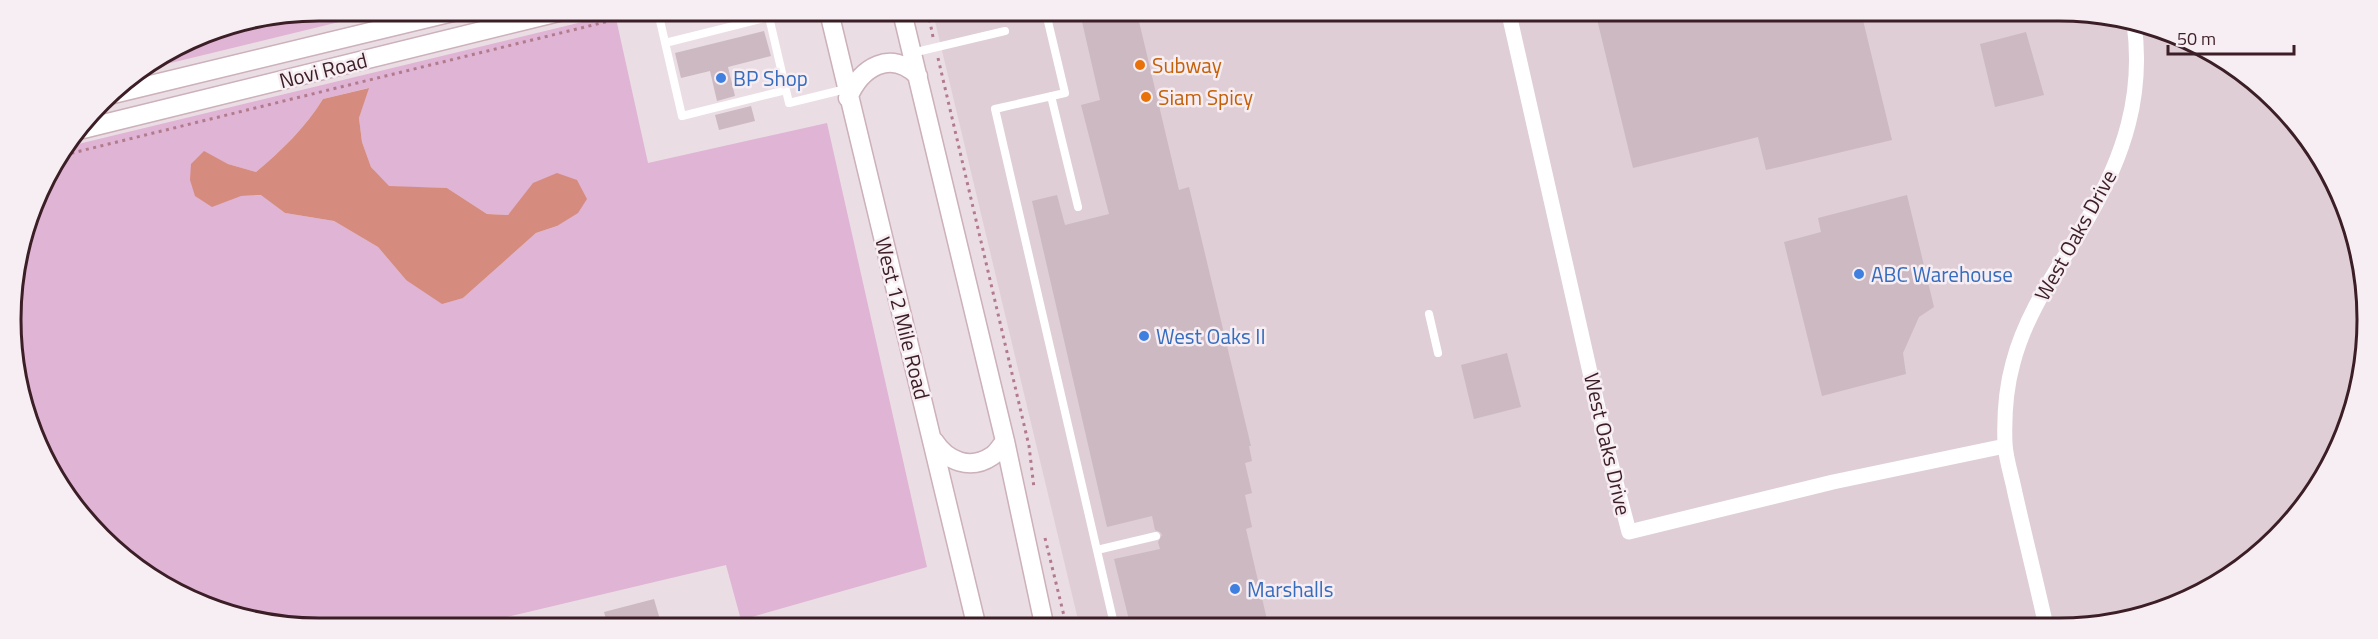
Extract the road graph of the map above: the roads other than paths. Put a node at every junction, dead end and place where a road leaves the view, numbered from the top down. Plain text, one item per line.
1 (416, 21) edge
2 (522, 21) edge
3 (660, 21) edge
4 (753, 21) edge
5 (770, 21) edge
6 (831, 21) edge
7 (904, 21) edge
8 (1048, 21) edge
9 (1511, 21) edge
10 (1005, 31) dead end
11 (2135, 31) edge
12 (665, 43) junction
13 (912, 53) junction
14 (918, 76) junction
15 (129, 90) edge
16 (786, 90) junction
17 (847, 93) junction
18 (1051, 96) junction
19 (92, 127) edge
20 (1078, 207) dead end
21 (1429, 314) dead end
22 (1438, 353) dead end
23 (932, 437) junction
24 (1005, 441) junction
25 (2005, 446) junction
26 (1156, 536) dead end
27 (1096, 550) junction
28 (975, 618) edge
29 (1043, 618) edge
30 (1113, 618) edge
31 (2044, 618) edge

1 - 15 main road, Novi Road
2 - 19 main road, Novi Road
3 - 12 lane
4 - 12 lane
5 - 16 lane
6 - 17 main road, West 12 Mile Road
7 - 13 main road
8 - 18 lane
9 - 25 street, West Oaks Drive
10 - 13 lane
11 - 25 street, West Oaks Drive
12 - 16 lane
13 - 14 main road
14 - 17 main road
14 - 24 main road
16 - 17 lane
17 - 23 main road, West 12 Mile Road
18 - 20 lane
18 - 27 lane
21 - 22 lane
23 - 24 main road
23 - 28 main road, West 12 Mile Road
24 - 29 main road
25 - 31 street, West Oaks Drive
26 - 27 lane
27 - 30 lane

